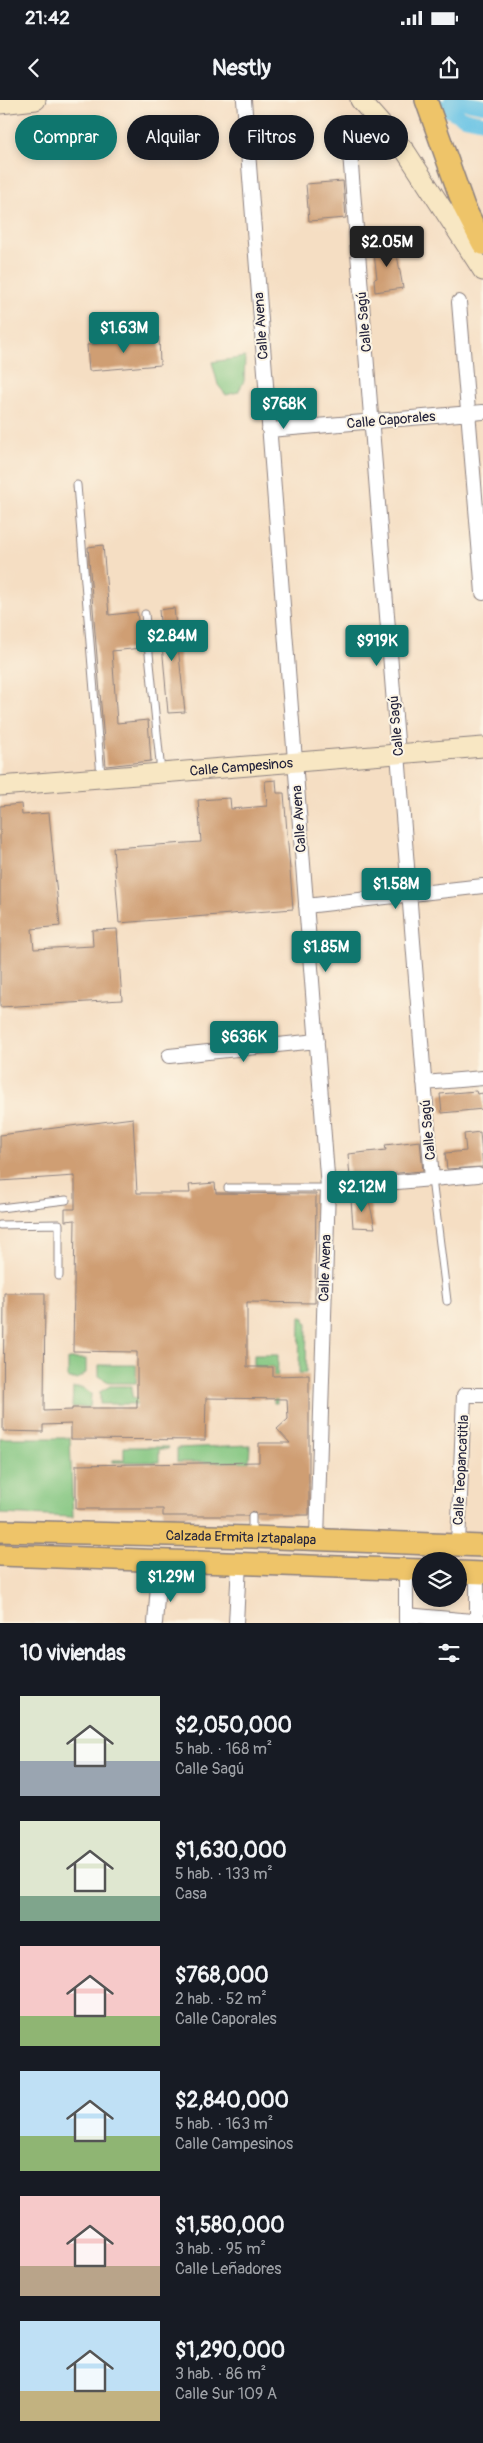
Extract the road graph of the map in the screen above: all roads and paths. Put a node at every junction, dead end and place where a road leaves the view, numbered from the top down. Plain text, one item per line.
1 (36, 100) edge
2 (244, 100) edge
3 (360, 100) edge
4 (426, 100) edge
5 (0, 104) edge
6 (351, 160) edge
7 (483, 244) edge
8 (483, 271) edge
9 (459, 302) dead end
10 (483, 412) edge
11 (468, 413) junction
12 (372, 421) junction
13 (269, 430) junction
14 (77, 485) dead end
15 (483, 593) edge
16 (145, 614) dead end
17 (483, 746) edge
18 (398, 753) junction
19 (295, 761) junction
20 (161, 772) junction
21 (101, 777) junction
22 (0, 786) edge
23 (483, 886) edge
24 (409, 894) junction
25 (306, 906) junction
26 (316, 1041) junction
27 (169, 1056) dead end
28 (483, 1078) edge
29 (424, 1083) junction
30 (480, 1175) edge
31 (432, 1179) junction
32 (228, 1188) dead end
33 (328, 1188) junction
34 (66, 1200) dead end
35 (0, 1208) edge
36 (0, 1225) edge
37 (59, 1276) dead end
38 (447, 1301) dead end
39 (483, 1396) edge
40 (0, 1531) edge
41 (40, 1531) junction
42 (317, 1539) junction
43 (458, 1545) junction
44 (483, 1546) edge
45 (0, 1555) edge
46 (39, 1556) junction
47 (160, 1560) junction
48 (239, 1563) junction
49 (412, 1569) edge
50 (473, 1573) edge
51 (412, 1582) edge
52 (406, 1619) edge
53 (480, 1621) edge
54 (155, 1623) edge
55 (236, 1623) edge

1 - 5 street
2 - 13 street, Calle Avena
3 - 8 street
4 - 7 main road
6 - 12 street, Calle Sagú
9 - 11 street
10 - 11 street, Calle Caporales
11 - 12 street, Calle Caporales
11 - 15 street
12 - 13 street, Calle Caporales
12 - 18 street, Calle Sagú
13 - 19 street, Calle Avena
14 - 21 lane
16 - 20 lane
17 - 18 street, Calle Campesinos
18 - 19 street, Calle Campesinos
18 - 24 street, Calle Sagú
19 - 20 street, Calle Campesinos
19 - 25 street, Calle Avena
20 - 21 street, Calle Campesinos
21 - 22 street, Calle Campesinos
23 - 24 street
24 - 25 street
24 - 29 street, Calle Sagú
25 - 26 street, Calle Avena
26 - 27 street
26 - 33 street, Calle Avena
28 - 29 street
29 - 31 street, Calle Sagú
30 - 31 street
31 - 33 street
31 - 38 lane
32 - 33 lane
33 - 42 street, Calle Avena
34 - 35 lane
36 - 37 lane
39 - 43 street, Calle Teopancatitla
40 - 41 main road, Calzada Ermita Iztapalapa
41 - 42 main road, Calzada Ermita Iztapalapa
41 - 46 main road
42 - 43 main road, Calzada Ermita Iztapalapa
43 - 44 main road, Calzada Ermita Iztapalapa
45 - 46 main road, Calzada Ermita Iztapalapa
46 - 47 main road, Calzada Ermita Iztapalapa
47 - 48 main road, Calzada Ermita Iztapalapa
47 - 54 street
48 - 49 main road, Calzada Ermita Iztapalapa
48 - 55 street
50 - 53 street
51 - 52 street
52 - 53 street

